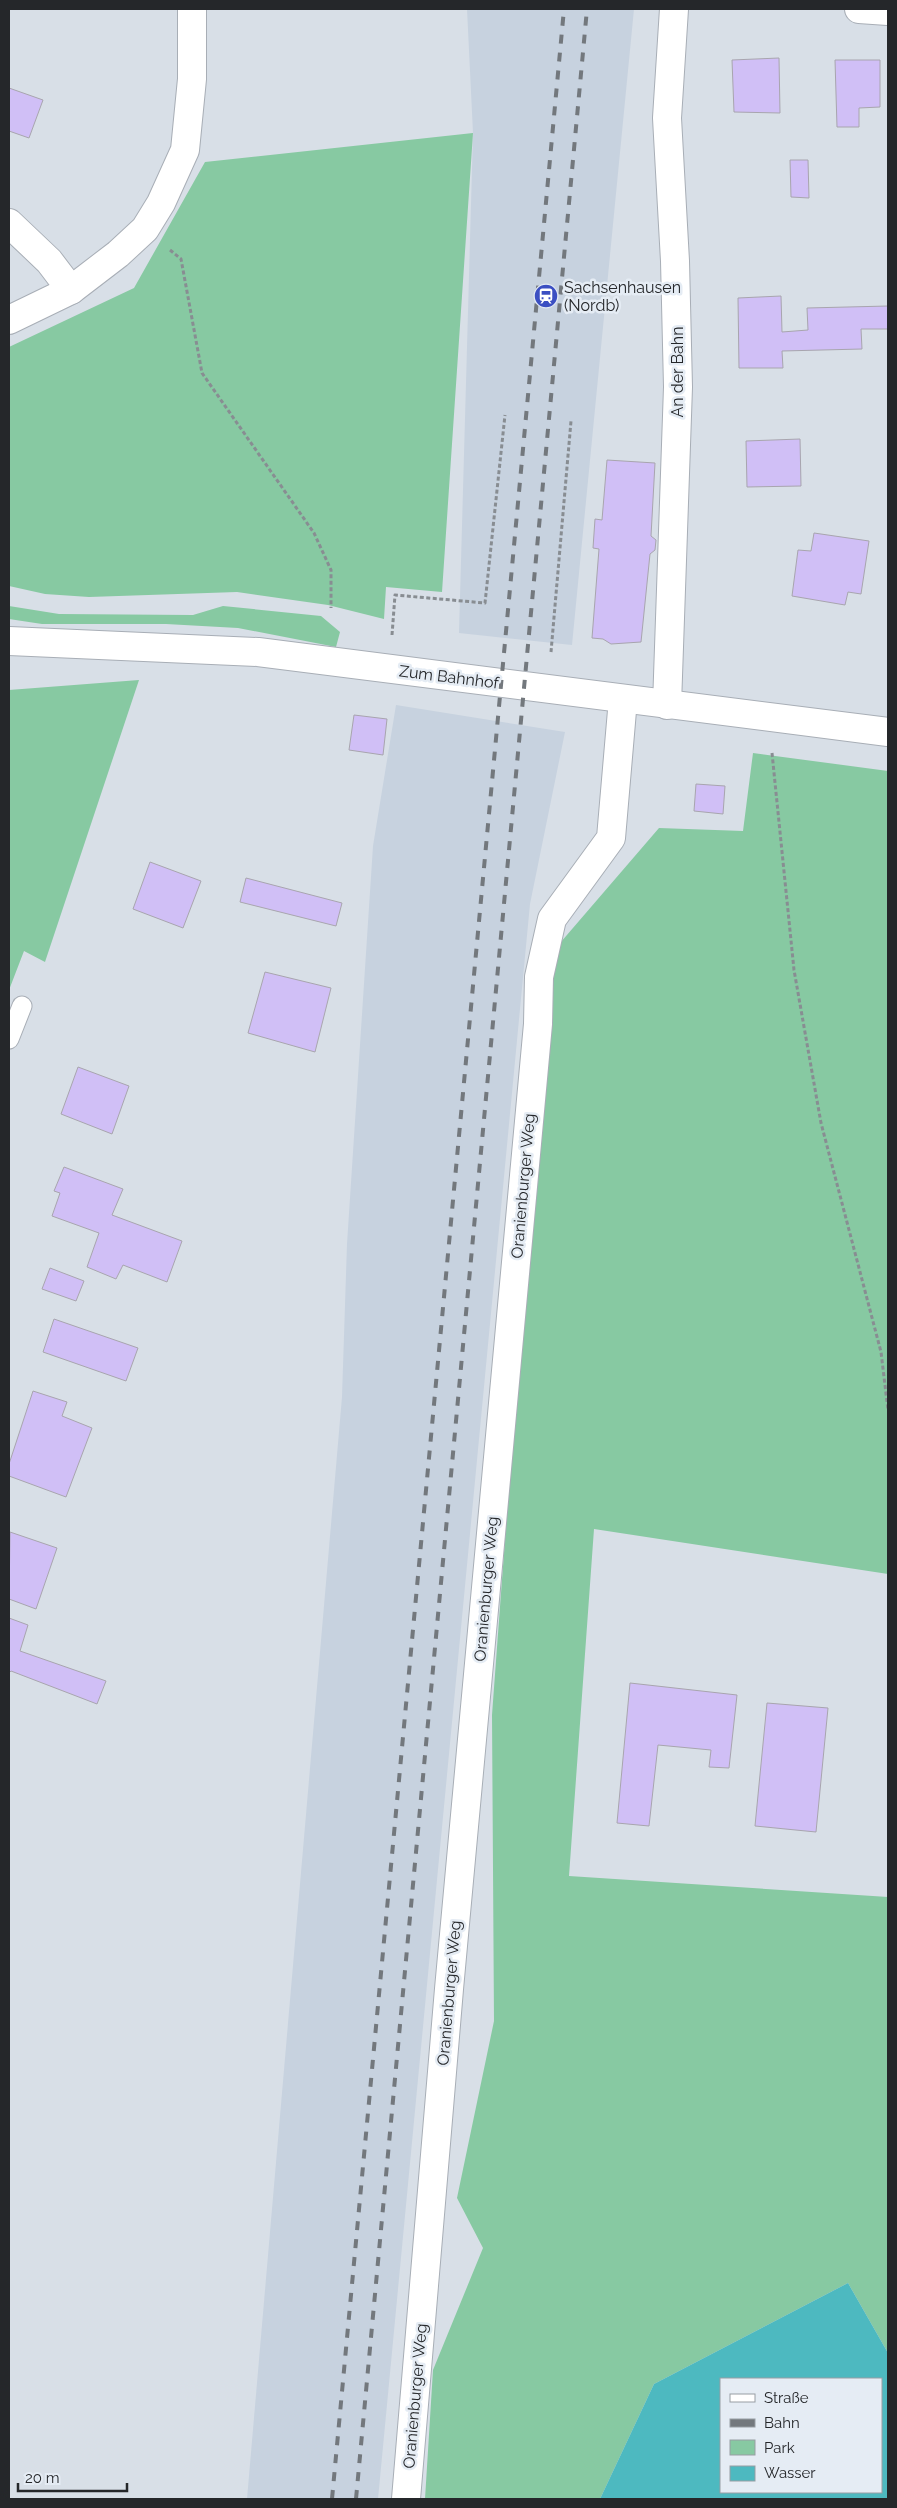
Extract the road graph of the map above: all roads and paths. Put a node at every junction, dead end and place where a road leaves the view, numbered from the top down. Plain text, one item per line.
1 (192, 9) edge
2 (674, 9) edge
3 (859, 9) edge
4 (888, 11) edge
5 (9, 223) edge
6 (167, 247) dead end
7 (70, 290) junction
8 (9, 320) edge
9 (505, 415) dead end
10 (571, 421) dead end
11 (331, 608) dead end
12 (392, 635) dead end
13 (9, 641) edge
14 (551, 652) dead end
15 (623, 700) junction
16 (667, 705) junction
17 (888, 732) edge
18 (772, 752) dead end
19 (22, 1006) dead end
20 (9, 1038) edge
21 (888, 1410) edge
22 (406, 2499) edge

1 - 7 street
2 - 16 street, An der Bahn
3 - 4 street
5 - 7 street
6 - 11 path
7 - 8 street
9 - 12 path
10 - 14 path
13 - 15 street, Zum Bahnhof
15 - 16 street, Zum Bahnhof
15 - 22 street, Oranienburger Weg
16 - 17 street, Zum Bahnhof
18 - 21 path
19 - 20 lane

